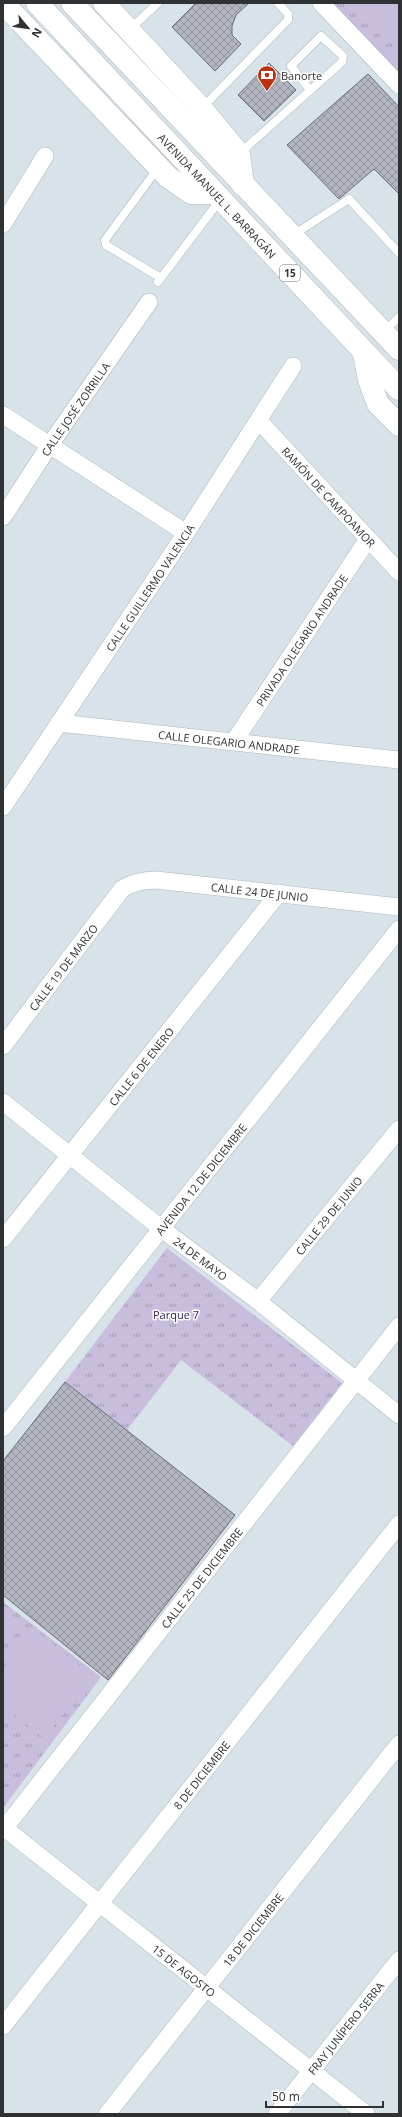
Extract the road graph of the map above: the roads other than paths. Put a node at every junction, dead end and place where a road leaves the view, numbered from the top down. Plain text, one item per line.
1 (4, 3) edge
2 (37, 3) edge
3 (72, 3) edge
4 (104, 3) edge
5 (158, 3) edge
6 (278, 3) edge
7 (321, 3) edge
8 (129, 30) junction
9 (399, 85) edge
10 (310, 90) junction
11 (202, 109) junction
12 (239, 154) junction
13 (45, 156) dead end
14 (159, 167) junction
15 (243, 185) junction
16 (218, 196) junction
17 (3, 224) edge
18 (291, 236) junction
19 (399, 253) edge
20 (149, 302) dead end
21 (399, 317) edge
22 (391, 335) edge
23 (399, 350) edge
24 (364, 353) junction
25 (293, 366) dead end
26 (399, 389) edge
27 (3, 415) edge
28 (259, 421) junction
29 (399, 425) edge
30 (49, 446) junction
31 (3, 517) edge
32 (186, 533) junction
33 (368, 539) junction
34 (393, 554) edge
35 (399, 572) edge
36 (59, 723) junction
37 (235, 740) junction
38 (399, 760) edge
39 (3, 807) edge
40 (122, 889) joint
41 (279, 893) junction
42 (399, 908) edge
43 (399, 930) edge
44 (3, 1046) edge
45 (3, 1102) edge
46 (399, 1129) edge
47 (70, 1154) junction
48 (162, 1229) junction
49 (3, 1239) edge
50 (258, 1301) junction
51 (399, 1326) edge
52 (355, 1380) junction
53 (399, 1415) edge
54 (3, 1428) edge
55 (399, 1524) edge
56 (399, 1744) edge
57 (4, 1828) edge
58 (100, 1902) junction
59 (399, 1960) edge
60 (206, 1988) junction
61 (3, 2026) edge
62 (311, 2071) junction
63 (107, 2114) edge
64 (277, 2114) edge
65 (366, 2114) edge

1 - 14 main road
2 - 16 main road, AVENIDA MANUEL L. BARRAGÁN / 15
3 - 15 main road, 15
4 - 8 main road
5 - 8 lane
6 - 11 lane
7 - 9 street
8 - 11 main road
10 - 10 lane
10 - 12 lane
11 - 12 main road
12 - 15 main road
13 - 17 street
14 - 16 main road
14 - 16 lane
15 - 18 main road, 15
16 - 24 main road, AVENIDA MANUEL L. BARRAGÁN / 15
18 - 19 lane
18 - 22 main road, 15
20 - 30 street, CALLE JOSÉ ZORRILLA
21 - 22 lane
22 - 23 main road, 15
24 - 26 main road, AVENIDA MANUEL L. BARRAGÁN / 15
24 - 29 main road
25 - 28 street, CALLE GUILLERMO VALENCIA
27 - 30 street
28 - 32 street, CALLE GUILLERMO VALENCIA
28 - 33 street, RAMÓN DE CAMPOAMOR
30 - 31 street, CALLE JOSÉ ZORRILLA
30 - 32 street
32 - 36 street, CALLE GUILLERMO VALENCIA
33 - 34 street, RAMÓN DE CAMPOAMOR
33 - 37 street, PRIVADA OLEGARIO ANDRADE
34 - 35 street, RAMÓN DE CAMPOAMOR
36 - 37 street, CALLE OLEGARIO ANDRADE
36 - 39 street, CALLE GUILLERMO VALENCIA
37 - 38 street, CALLE OLEGARIO ANDRADE
40 - 41 street, CALLE 24 DE JUNIO
40 - 44 street, CALLE 19 DE MARZO
41 - 42 street, CALLE 24 DE JUNIO
41 - 47 street, CALLE 6 DE ENERO
43 - 48 street, AVENIDA 12 DE DICIEMBRE
45 - 47 street, 24 DE MAYO
46 - 50 street, CALLE 29 DE JUNIO
47 - 48 street, 24 DE MAYO
47 - 49 street, CALLE 6 DE ENERO
48 - 50 street, 24 DE MAYO
48 - 54 street, AVENIDA 12 DE DICIEMBRE
50 - 52 street, 24 DE MAYO
51 - 52 street, CALLE 25 DE DICIEMBRE
52 - 53 street, 24 DE MAYO
52 - 57 street, CALLE 25 DE DICIEMBRE
55 - 58 street, 8 DE DICIEMBRE
56 - 60 street, 18 DE DICIEMBRE
57 - 58 street, 15 DE AGOSTO
58 - 60 street, 15 DE AGOSTO
58 - 61 street, 8 DE DICIEMBRE
59 - 62 street, FRAY JUNÍPERO SERRA
60 - 62 street, 15 DE AGOSTO
60 - 63 street, 18 DE DICIEMBRE
62 - 64 street, FRAY JUNÍPERO SERRA
62 - 65 street, 15 DE AGOSTO

